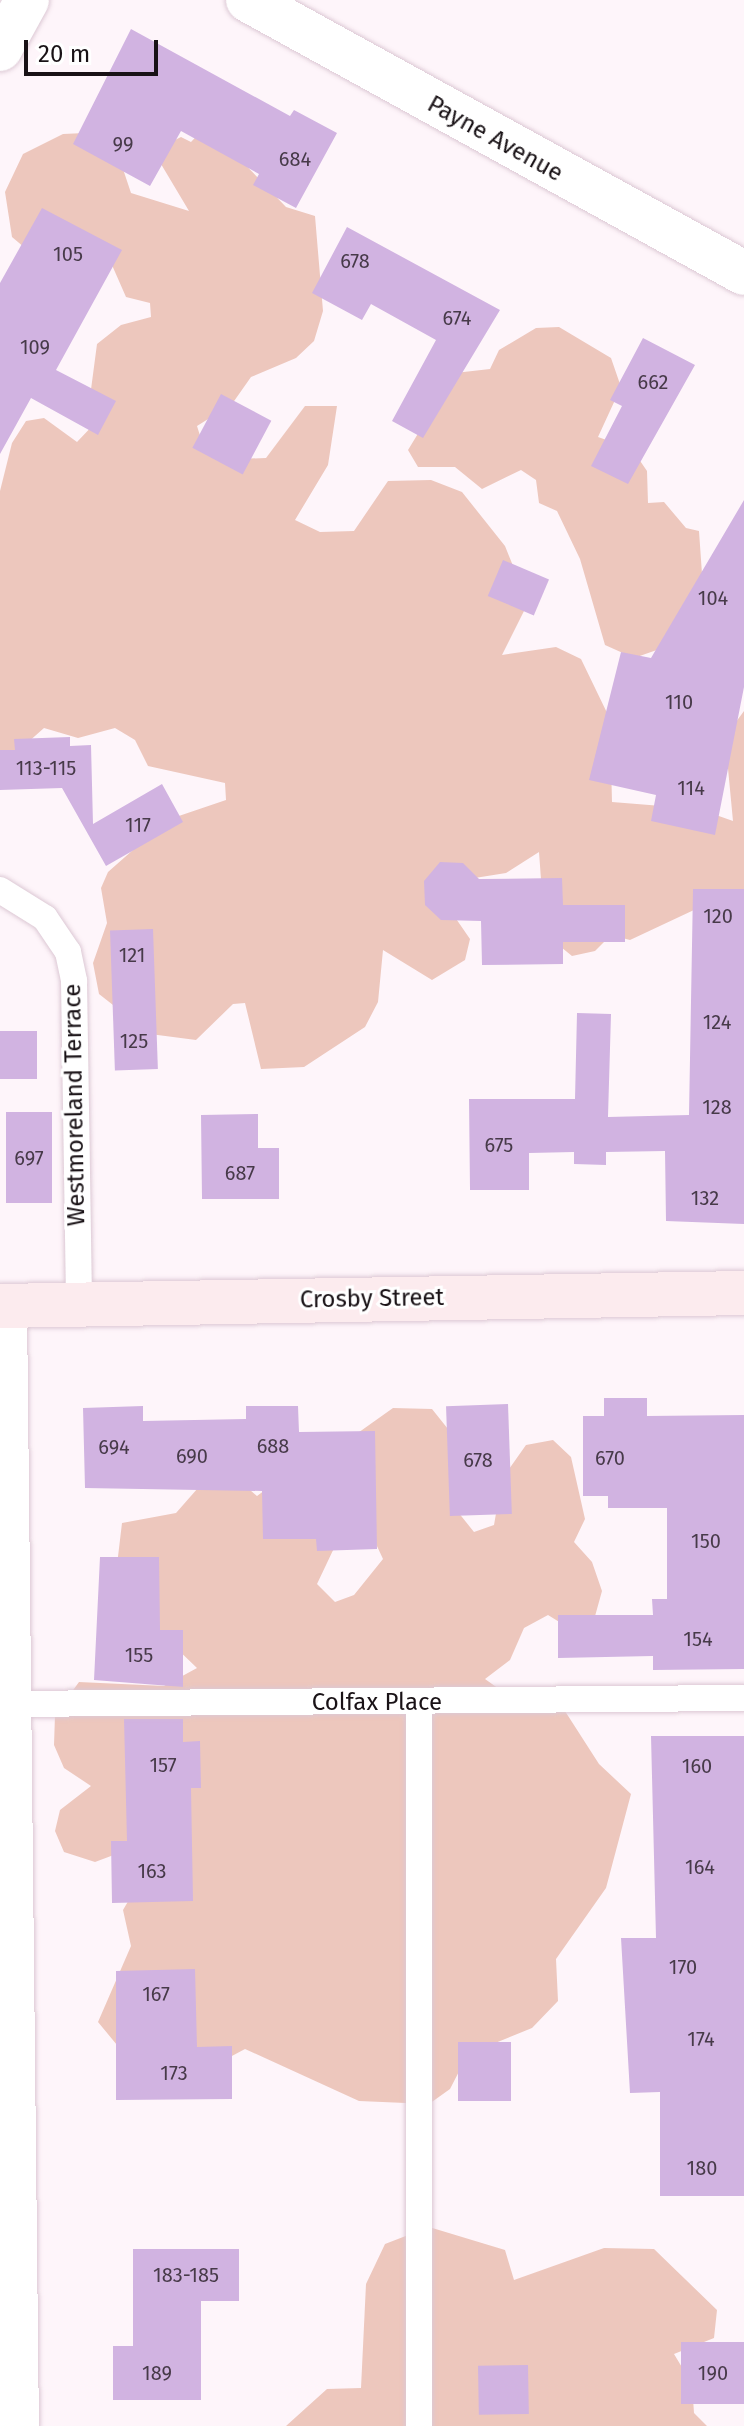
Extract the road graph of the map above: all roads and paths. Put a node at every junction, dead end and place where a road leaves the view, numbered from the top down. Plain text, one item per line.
1 (27, 0) edge
2 (248, 0) edge
3 (0, 49) edge
4 (744, 273) edge
5 (0, 890) edge
6 (744, 1293) edge
7 (79, 1304) junction
8 (2, 1306) edge
9 (744, 1698) edge
10 (419, 1703) junction
11 (9, 1704) junction
12 (17, 2426) edge
13 (419, 2426) edge

1 - 3 street
2 - 4 street, Payne Avenue
5 - 7 lane, Westmoreland Terrace
6 - 7 street, Crosby Street
7 - 8 street, Crosby Street
8 - 11 street
9 - 10 lane, Colfax Place
10 - 11 lane, Colfax Place
10 - 13 lane
11 - 12 street

